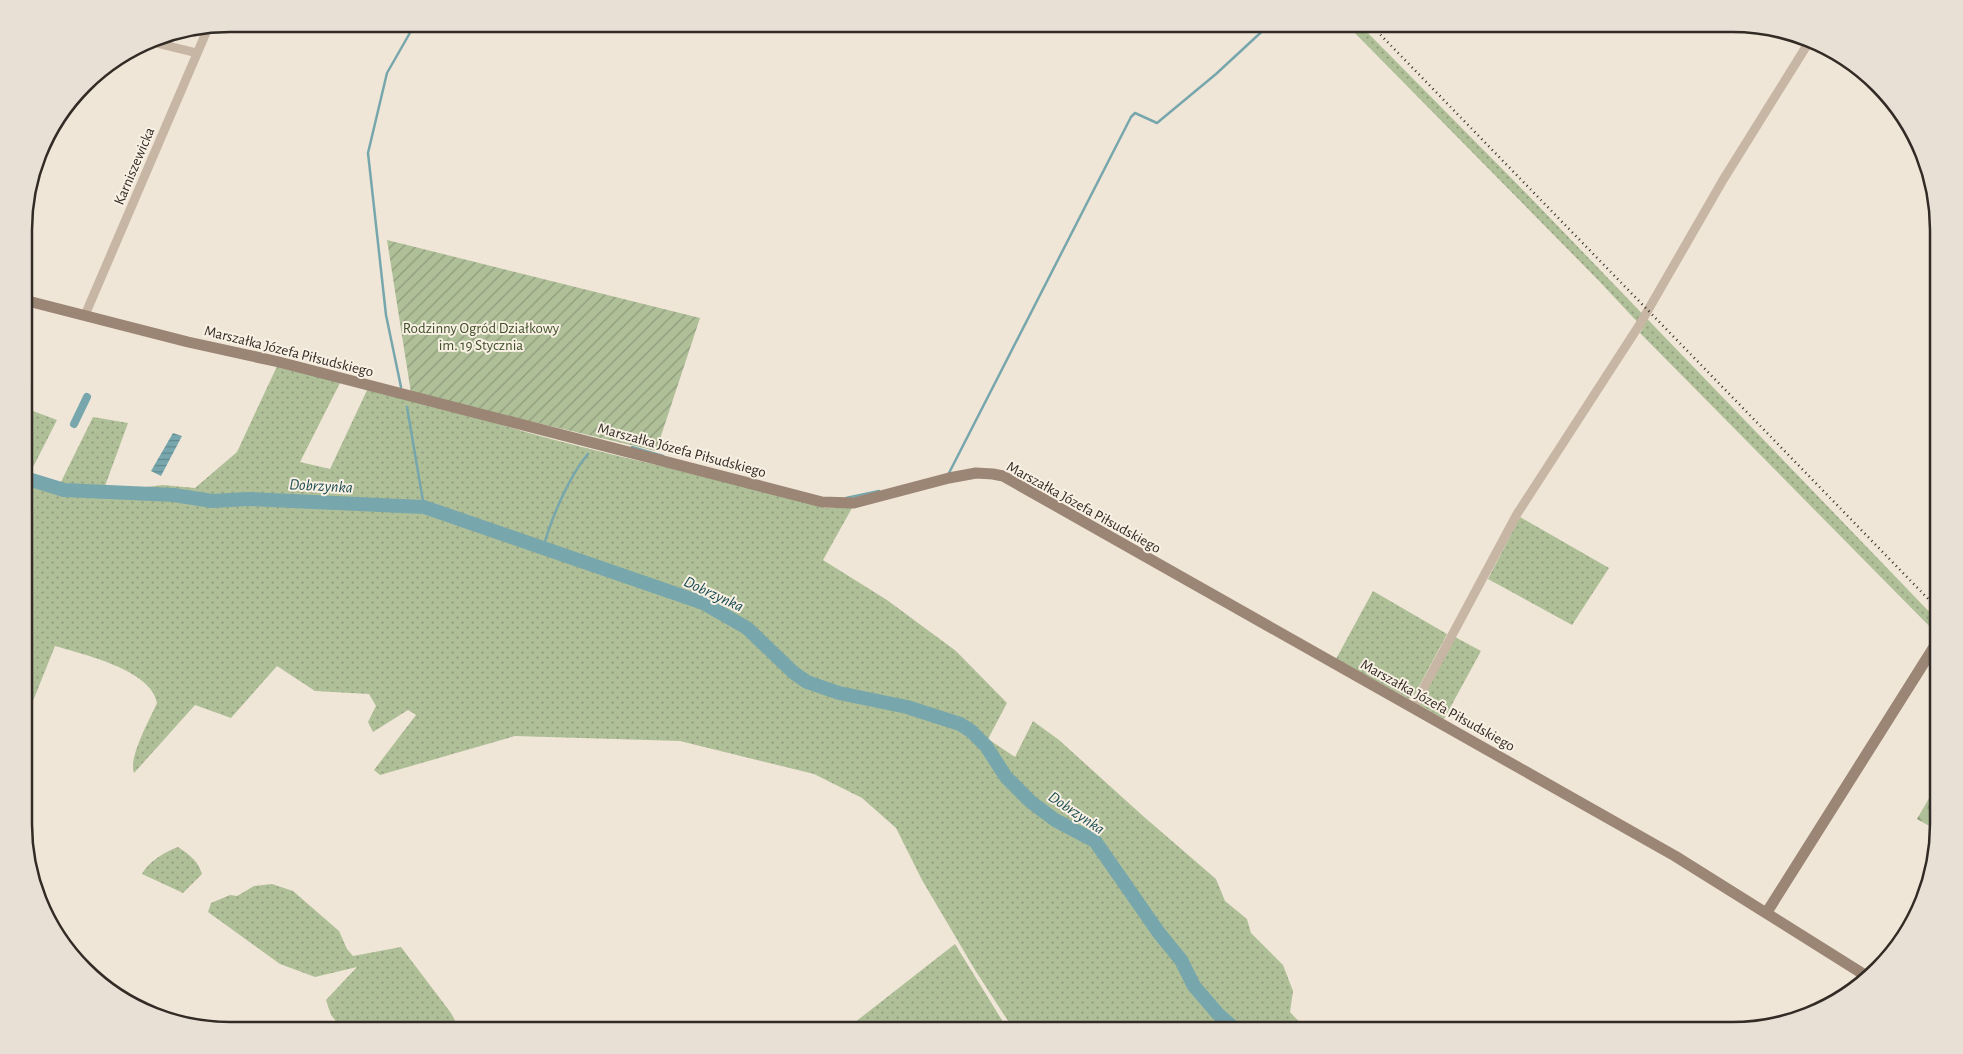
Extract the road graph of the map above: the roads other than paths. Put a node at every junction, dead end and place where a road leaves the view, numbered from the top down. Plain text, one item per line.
1 (206, 34) edge
2 (161, 45) edge
3 (1806, 47) edge
4 (197, 54) junction
5 (32, 302) edge
6 (85, 315) junction
7 (1930, 653) edge
8 (1412, 708) junction
9 (1767, 912) junction
10 (1862, 973) edge

1 - 4 street, Karniszewicka
2 - 4 street
3 - 8 street
4 - 6 street, Karniszewicka
5 - 6 street, Marszałka Józefa Piłsudskiego
6 - 8 street, Marszałka Józefa Piłsudskiego
7 - 9 street
8 - 9 street, Marszałka Józefa Piłsudskiego
9 - 10 street, Marszałka Józefa Piłsudskiego

